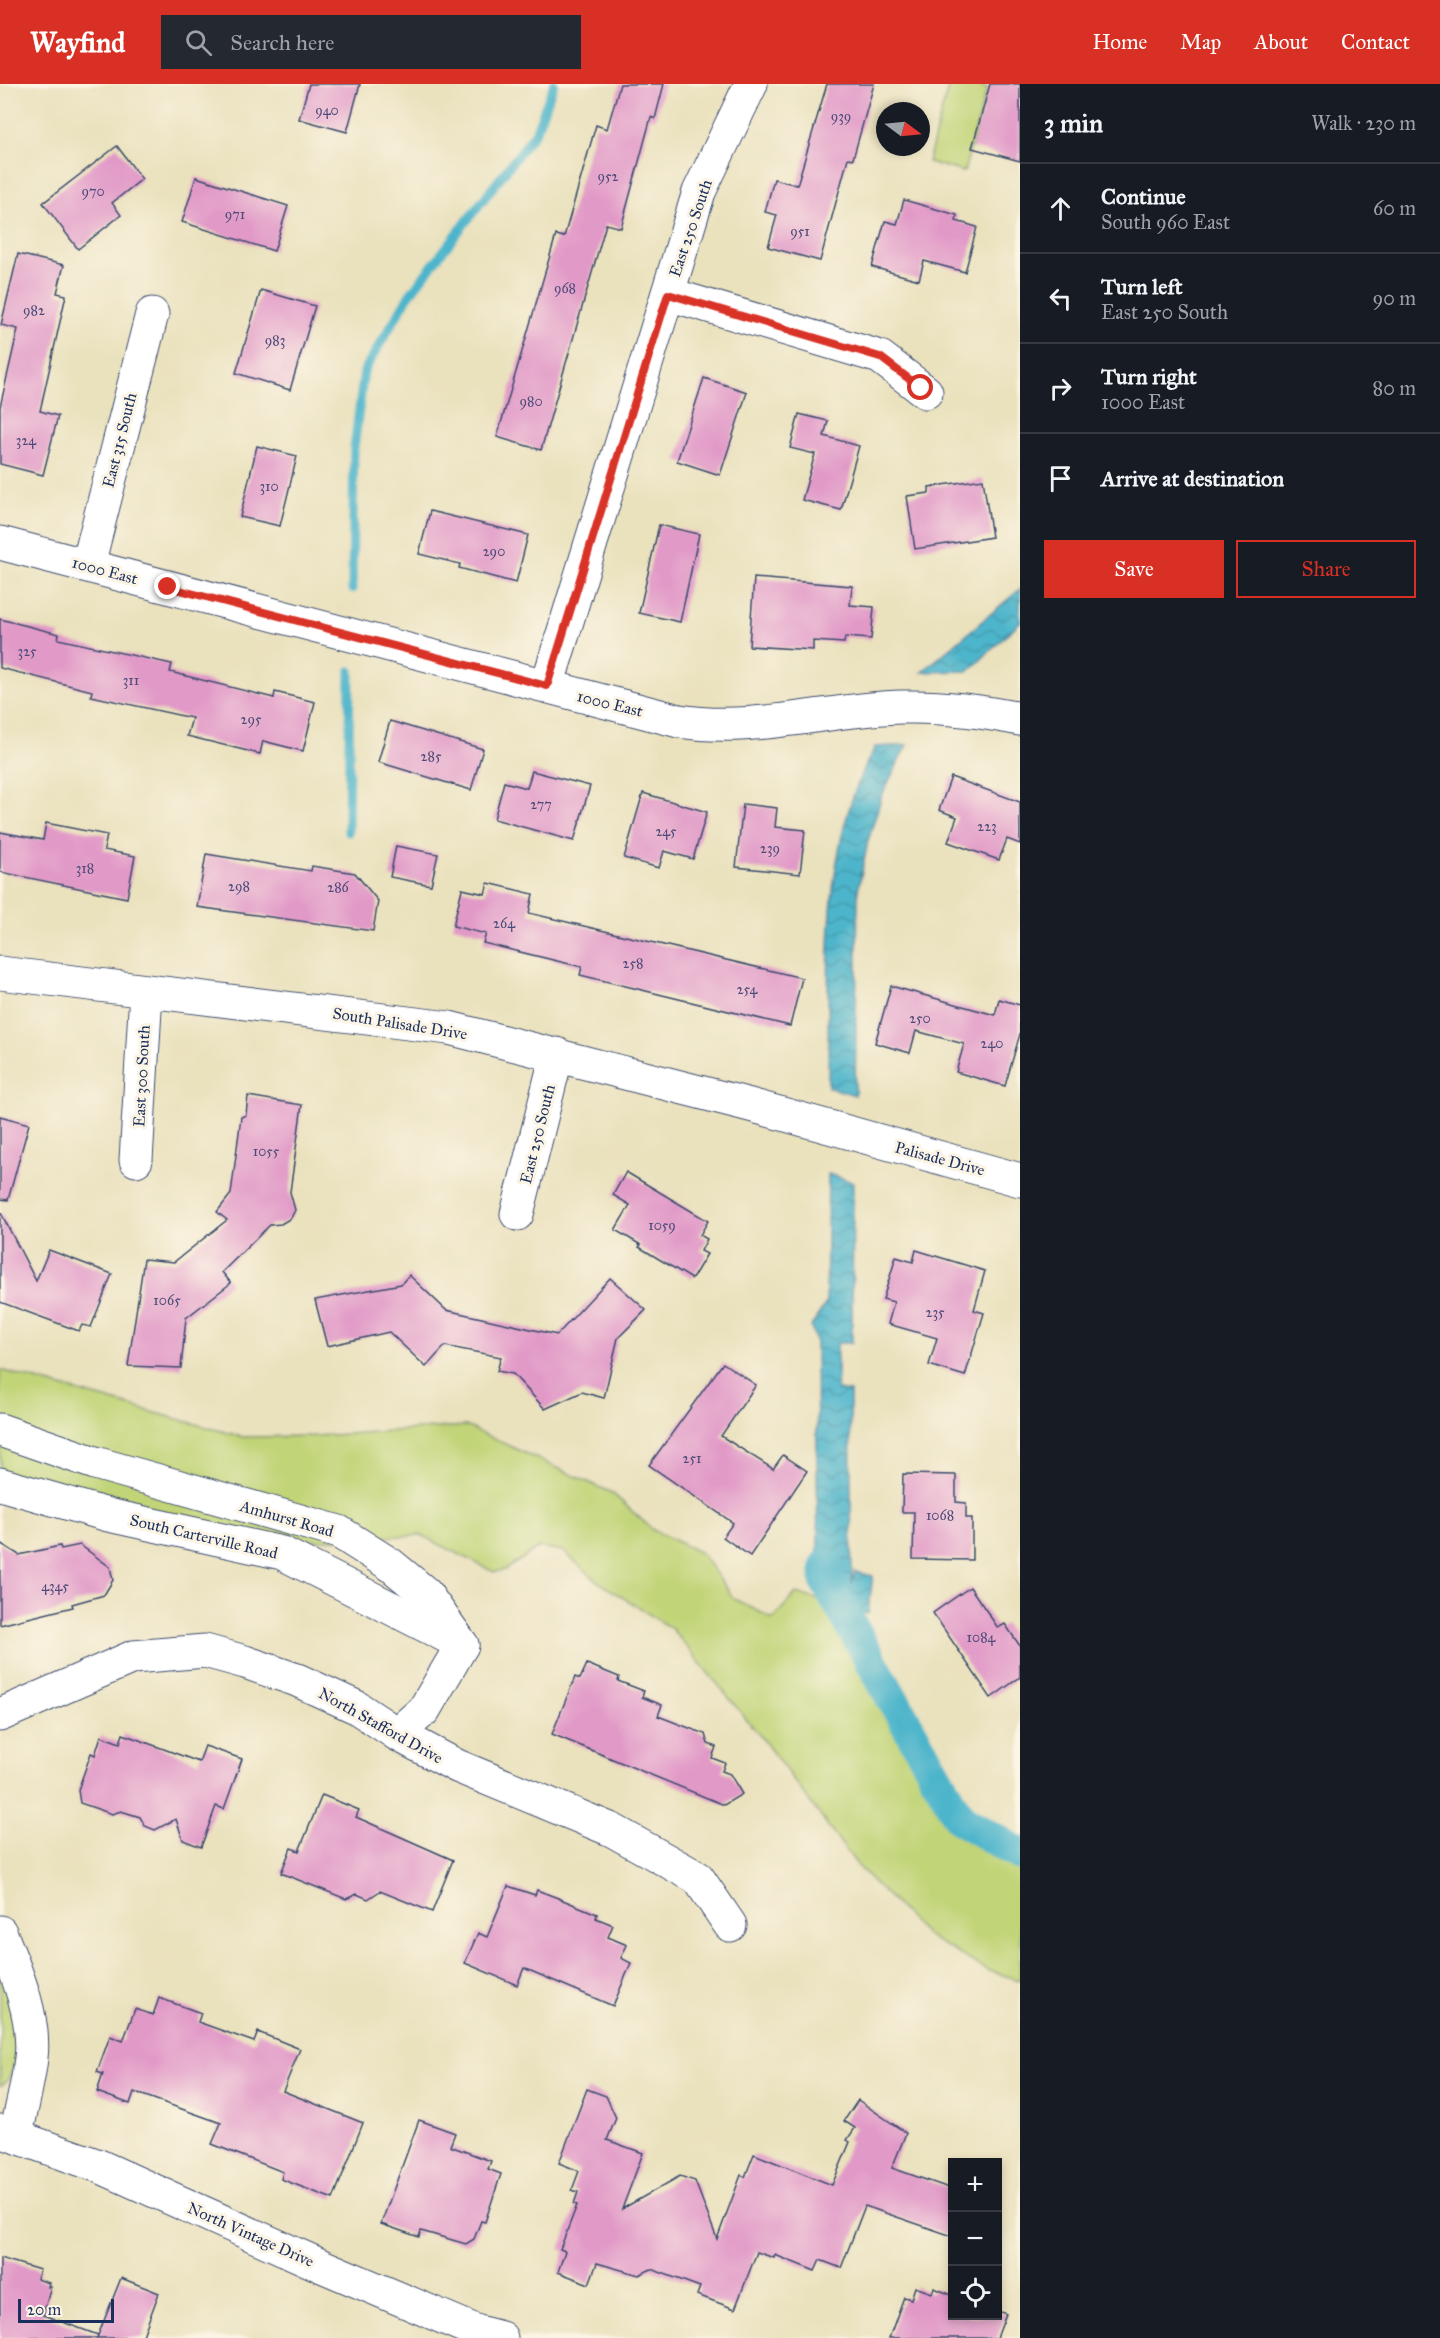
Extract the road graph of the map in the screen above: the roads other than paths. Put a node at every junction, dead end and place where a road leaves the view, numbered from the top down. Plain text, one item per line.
1 (751, 84) edge
2 (668, 294) junction
3 (152, 314) dead end
4 (926, 392) dead end
5 (0, 543) edge
6 (88, 565) junction
7 (547, 686) junction
8 (1020, 719) edge
9 (0, 973) edge
10 (146, 993) junction
11 (557, 1054) junction
12 (861, 1136) joint
13 (136, 1160) dead end
14 (1020, 1179) edge
15 (517, 1214) dead end
16 (0, 1431) edge
17 (0, 1484) edge
18 (462, 1645) junction
19 (0, 1715) edge
20 (397, 1734) junction
21 (730, 1925) dead end
22 (0, 1932) edge
23 (8, 2133) edge
24 (485, 2336) edge

1 - 2 street, East 250 South
2 - 4 street
2 - 7 street, East 250 South
3 - 6 street, East 315 South
5 - 6 street, 1000 East
6 - 7 street, 1000 East
7 - 8 street, 1000 East
9 - 10 street, South Palisade Drive
10 - 11 street, South Palisade Drive
10 - 13 street, East 300 South
11 - 12 street, South Palisade Drive
11 - 15 street, East 250 South
12 - 14 street, Palisade Drive
16 - 18 street, Amhurst Road
17 - 18 street, South Carterville Road
18 - 20 street
19 - 20 street, North Stafford Drive
20 - 21 street, North Stafford Drive
22 - 23 street
23 - 24 street, North Vintage Drive

